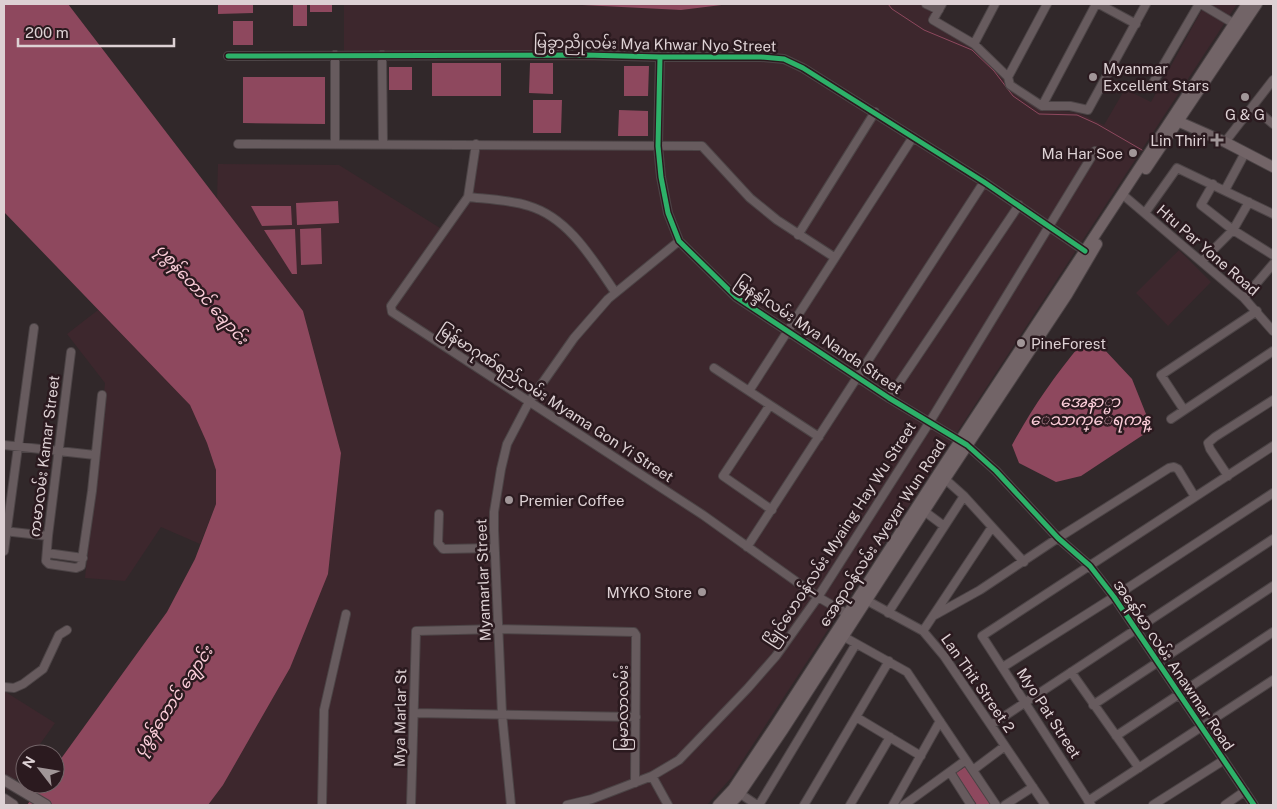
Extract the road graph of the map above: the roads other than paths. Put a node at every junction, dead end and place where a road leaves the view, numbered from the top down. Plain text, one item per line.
1 (926, 4) edge
2 (995, 4) edge
3 (1047, 4) edge
4 (1097, 4) edge
5 (1146, 4) edge
6 (1200, 4) edge
7 (1247, 4) edge
8 (1256, 4) edge
9 (940, 7) edge
10 (1136, 24) junction
11 (1237, 26) junction
12 (974, 44) junction
13 (335, 55) junction
14 (382, 55) junction
15 (228, 56) dead end
16 (660, 57) junction
17 (1008, 77) junction
18 (1273, 80) edge
19 (1150, 88) dead end
20 (1042, 106) junction
21 (1252, 107) junction
22 (876, 112) junction
23 (1175, 120) junction
24 (1273, 124) edge
25 (913, 136) junction
26 (1225, 142) junction
27 (238, 144) dead end
28 (335, 144) junction
29 (383, 144) junction
30 (476, 144) junction
31 (658, 146) junction
32 (1095, 150) dead end
33 (1245, 153) junction
34 (1272, 163) edge
35 (984, 182) junction
36 (1213, 184) junction
37 (1225, 190) junction
38 (1125, 195) junction
39 (468, 197) junction
40 (1249, 202) junction
41 (1019, 205) junction
42 (1145, 213) junction
43 (1273, 214) edge
44 (1050, 226) junction
45 (1233, 230) junction
46 (798, 235) junction
47 (679, 241) junction
48 (1088, 252) junction
49 (1273, 255) edge
50 (834, 257) junction
51 (1202, 261) junction
52 (1273, 264) edge
53 (615, 292) junction
54 (1244, 298) junction
55 (1256, 312) junction
56 (34, 328) dead end
57 (788, 331) junction
58 (1273, 331) edge
59 (71, 352) dead end
60 (1273, 352) edge
61 (714, 368) dead end
62 (858, 377) junction
63 (749, 391) junction
64 (102, 395) dead end
65 (889, 398) junction
66 (1273, 400) edge
67 (529, 402) junction
68 (770, 405) junction
69 (1184, 410) junction
70 (1171, 419) dead end
71 (929, 423) junction
72 (820, 437) junction
73 (964, 443) junction
74 (4, 445) edge
75 (17, 446) junction
76 (1273, 446) edge
77 (58, 450) junction
78 (95, 455) junction
79 (1228, 476) junction
80 (945, 479) junction
81 (1273, 493) edge
82 (964, 496) junction
83 (1195, 497) junction
84 (772, 510) junction
85 (924, 511) junction
86 (439, 514) dead end
87 (944, 526) junction
88 (992, 528) junction
89 (5, 531) edge
90 (48, 536) junction
91 (1058, 538) junction
92 (1272, 540) edge
93 (747, 547) junction
94 (494, 548) junction
95 (4, 551) edge
96 (46, 553) junction
97 (82, 562) junction
98 (1024, 562) junction
99 (1090, 566) junction
100 (1273, 586) edge
101 (818, 597) junction
102 (1114, 597) junction
103 (866, 600) junction
104 (888, 613) junction
105 (346, 614) dead end
106 (935, 615) junction
107 (851, 616) junction
108 (499, 629) junction
109 (67, 630) dead end
110 (923, 630) junction
111 (1136, 630) junction
112 (1273, 632) edge
113 (839, 634) junction
114 (856, 644) junction
115 (889, 661) junction
116 (1158, 662) junction
117 (1003, 667) junction
118 (1071, 672) junction
119 (1273, 680) edge
120 (4, 687) edge
121 (1179, 694) junction
122 (1025, 702) junction
123 (1093, 705) junction
124 (414, 713) junction
125 (502, 714) junction
126 (856, 716) junction
127 (636, 717) junction
128 (940, 721) junction
129 (991, 725) junction
130 (1201, 727) junction
131 (1116, 736) junction
132 (890, 737) junction
133 (1005, 746) junction
134 (921, 756) junction
135 (966, 760) junction
136 (1224, 760) junction
137 (1139, 768) junction
138 (973, 770) junction
139 (950, 772) junction
140 (652, 776) junction
141 (4, 780) edge
142 (635, 783) junction
143 (1032, 787) junction
144 (1245, 791) junction
145 (736, 792) junction
146 (4, 799) edge
147 (594, 802) edge
148 (1090, 803) edge
149 (14, 805) edge
150 (46, 805) edge
151 (322, 805) edge
152 (411, 805) edge
153 (511, 805) edge
154 (567, 805) edge
155 (668, 805) edge
156 (718, 805) edge
157 (729, 805) edge
158 (758, 805) edge
159 (804, 805) edge
160 (850, 805) edge
161 (893, 805) edge
162 (904, 805) edge
163 (971, 805) edge
164 (996, 805) edge
165 (1005, 805) edge
166 (1045, 805) edge
167 (1153, 805) edge
168 (1224, 805) edge
169 (1254, 805) edge

1 - 9 street
2 - 12 street
3 - 17 street
4 - 10 street
4 - 20 street
5 - 10 street
6 - 11 street
6 - 19 street
7 - 11 main road
8 - 11 main road
9 - 12 street
10 - 20 street
11 - 23 main road, အေရာဝန်လမ်း Ayeyar Wun Road
12 - 17 street
13 - 14 street, မြခွာညိုလမ်း Mya Khwar Nyo Street
13 - 15 street, မြခွာညိုလမ်း Mya Khwar Nyo Street
13 - 28 street
14 - 16 street, မြခွာညိုလမ်း Mya Khwar Nyo Street
14 - 29 street
16 - 22 street, မြခွာညိုလမ်း Mya Khwar Nyo Street
16 - 31 street, မြနန္ဒါလမ်း Mya Nanda Street
17 - 20 street
18 - 21 street
21 - 24 street
21 - 26 street
22 - 25 street, မြခွာညိုလမ်း Mya Khwar Nyo Street
22 - 46 street
23 - 26 main road
23 - 38 main road, အေရာဝန်လမ်း Ayeyar Wun Road
25 - 35 street, မြခွာညိုလမ်း Mya Khwar Nyo Street
25 - 50 street
26 - 33 main road
27 - 28 street
28 - 29 street
29 - 30 street
30 - 31 street
30 - 39 street
31 - 46 street
31 - 47 street, မြနန္ဒါလမ်း Mya Nanda Street
32 - 44 street, မြိုင်ဟေဝန်လမ်း Myaing Hay Wu Street
33 - 34 main road
33 - 37 street
35 - 41 street, မြခွာညိုလမ်း Mya Khwar Nyo Street
35 - 62 street
36 - 37 street
36 - 42 street
36 - 45 street
37 - 40 street
38 - 42 street, Htu Par Yone Road
38 - 48 main road, အေရာဝန်လမ်း Ayeyar Wun Road
39 - 53 street
39 - 67 street, မြန်မာဂုဏ်ရည်လမ်း Myama Gon Yi Street
40 - 43 street
40 - 45 street
41 - 44 street, မြခွာညိုလမ်း Mya Khwar Nyo Street
41 - 65 street
42 - 51 street, Htu Par Yone Road
44 - 48 street, မြခွာညိုလမ်း Mya Khwar Nyo Street
44 - 71 street, မြိုင်ဟေဝန်လမ်း Myaing Hay Wu Street
45 - 49 street
45 - 51 street
46 - 50 street
47 - 53 street, Myamarlar Street
47 - 57 street, မြနန္ဒါလမ်း Mya Nanda Street
48 - 73 main road, အေရာဝန်လမ်း Ayeyar Wun Road
50 - 57 street
51 - 54 street, Htu Par Yone Road
52 - 54 street
53 - 67 street, Myamarlar Street
54 - 55 street, Htu Par Yone Road
55 - 58 street, Htu Par Yone Road
55 - 69 street
56 - 75 street
57 - 62 street, မြနန္ဒါလမ်း Mya Nanda Street
57 - 63 street
59 - 77 street, ကမာလမ်း Kamar Street
60 - 69 street
61 - 63 street
62 - 65 street, မြနန္ဒါလမ်း Mya Nanda Street
62 - 72 street
63 - 68 street
64 - 78 street
65 - 71 street, မြနန္ဒါလမ်း Mya Nanda Street
66 - 79 street
67 - 93 street, မြန်မာဂုဏ်ရည်လမ်း Myama Gon Yi Street
67 - 94 street, Myamarlar Street
68 - 72 street
68 - 84 street
69 - 70 street
71 - 73 street, မြနန္ဒါလမ်း Mya Nanda Street
71 - 101 street, မြိုင်ဟေဝန်လမ်း Myaing Hay Wu Street
72 - 84 street
73 - 80 main road, အေရာဝန်လမ်း Ayeyar Wun Road
73 - 91 street, အနော်မာ လမ်း Anawmar Road
73 - 107 main road, အေရာဝန်လမ်း Ayeyar Wun Road
74 - 75 street
75 - 77 street
75 - 89 street
76 - 79 street
77 - 78 street
77 - 90 street, ကမာလမ်း Kamar Street
78 - 97 street
79 - 83 street
80 - 82 street
80 - 85 main road, အေရာဝန်လမ်း Ayeyar Wun Road
81 - 102 street
82 - 87 street
82 - 88 street
83 - 91 street
83 - 99 street
84 - 93 street
85 - 87 street
85 - 103 main road, အေရာဝန်လမ်း Ayeyar Wun Road
86 - 94 street
87 - 104 street
88 - 98 street
88 - 106 street
89 - 90 street
89 - 95 street
90 - 96 street, ကမာလမ်း Kamar Street
91 - 98 street
91 - 99 street, အနော်မာ လမ်း Anawmar Road
92 - 111 street
93 - 101 street, မြန်မာဂုဏ်ရည်လမ်း Myama Gon Yi Street
94 - 108 street, Myamarlar Street
96 - 97 street
96 - 97 street, ကမာလမ်း Kamar Street
98 - 106 street
99 - 102 street, အနော်မာ လမ်း Anawmar Road
99 - 117 street, Myo Pat Street
100 - 116 street
101 - 107 street, မြန်မာဂုဏ်ရည်လမ်း Myama Gon Yi Street
101 - 140 street, မြိုင်ဟေဝန်လမ်း Myaing Hay Wu Street
102 - 111 street, အနော်မာ လမ်း Anawmar Road
102 - 117 street
103 - 104 street, Lan Thit Street 2
103 - 107 main road, အေရာဝန်လမ်း Ayeyar Wun Road
104 - 110 street, Lan Thit Street 2
105 - 151 street
106 - 110 street
107 - 113 main road, အေရာဝန်လမ်း Ayeyar Wun Road
108 - 124 street, Mya Marlar St
108 - 125 street, Myamarlar Street
108 - 127 street, မြမာလာလမ်း
109 - 120 street
110 - 129 street, Lan Thit Street 2
111 - 116 street, အနော်မာ လမ်း Anawmar Road
111 - 118 street
112 - 121 street
113 - 114 street
113 - 145 main road, အေရာဝန်လမ်း Ayeyar Wun Road
114 - 115 street
114 - 158 street
115 - 126 street
115 - 128 street
116 - 121 street, အနော်မာ လမ်း Anawmar Road
116 - 123 street
117 - 122 street, Myo Pat Street
118 - 122 street
118 - 123 street
119 - 130 street
121 - 130 street, အနော်မာ လမ်း Anawmar Road
121 - 131 street
122 - 129 street
122 - 148 street, Myo Pat Street
123 - 131 street
124 - 125 street
124 - 152 street, Mya Marlar St
125 - 127 street
125 - 153 street, Myamarlar Street
126 - 132 street
126 - 159 street
127 - 142 street, မြမာလာလမ်း
128 - 134 street
128 - 135 street
129 - 133 street, Lan Thit Street 2
130 - 136 street, အနော်မာ လမ်း Anawmar Road
130 - 137 street
131 - 137 street
132 - 134 street
132 - 160 street
133 - 138 street
133 - 143 street, Lan Thit Street 2
134 - 161 street
135 - 138 street
135 - 139 street
136 - 144 street, အနော်မာ လမ်း Anawmar Road
136 - 167 street
137 - 148 street
138 - 164 street
139 - 162 street
139 - 163 street
140 - 142 street, မြိုင်ဟေဝန်လမ်း Myaing Hay Wu Street
140 - 155 street
141 - 150 main road
142 - 147 street, မြိုင်ဟေဝန်လမ်း Myaing Hay Wu Street
143 - 165 street
143 - 166 street, Lan Thit Street 2
144 - 168 street
144 - 169 street, အနော်မာ လမ်း Anawmar Road
145 - 156 main road, အေရာဝန်လမ်း Ayeyar Wun Road
145 - 157 main road, အေရာဝန်လမ်း Ayeyar Wun Road
145 - 158 street
146 - 149 main road
147 - 154 street, မြိုင်ဟေဝန်လမ်း Myaing Hay Wu Street

